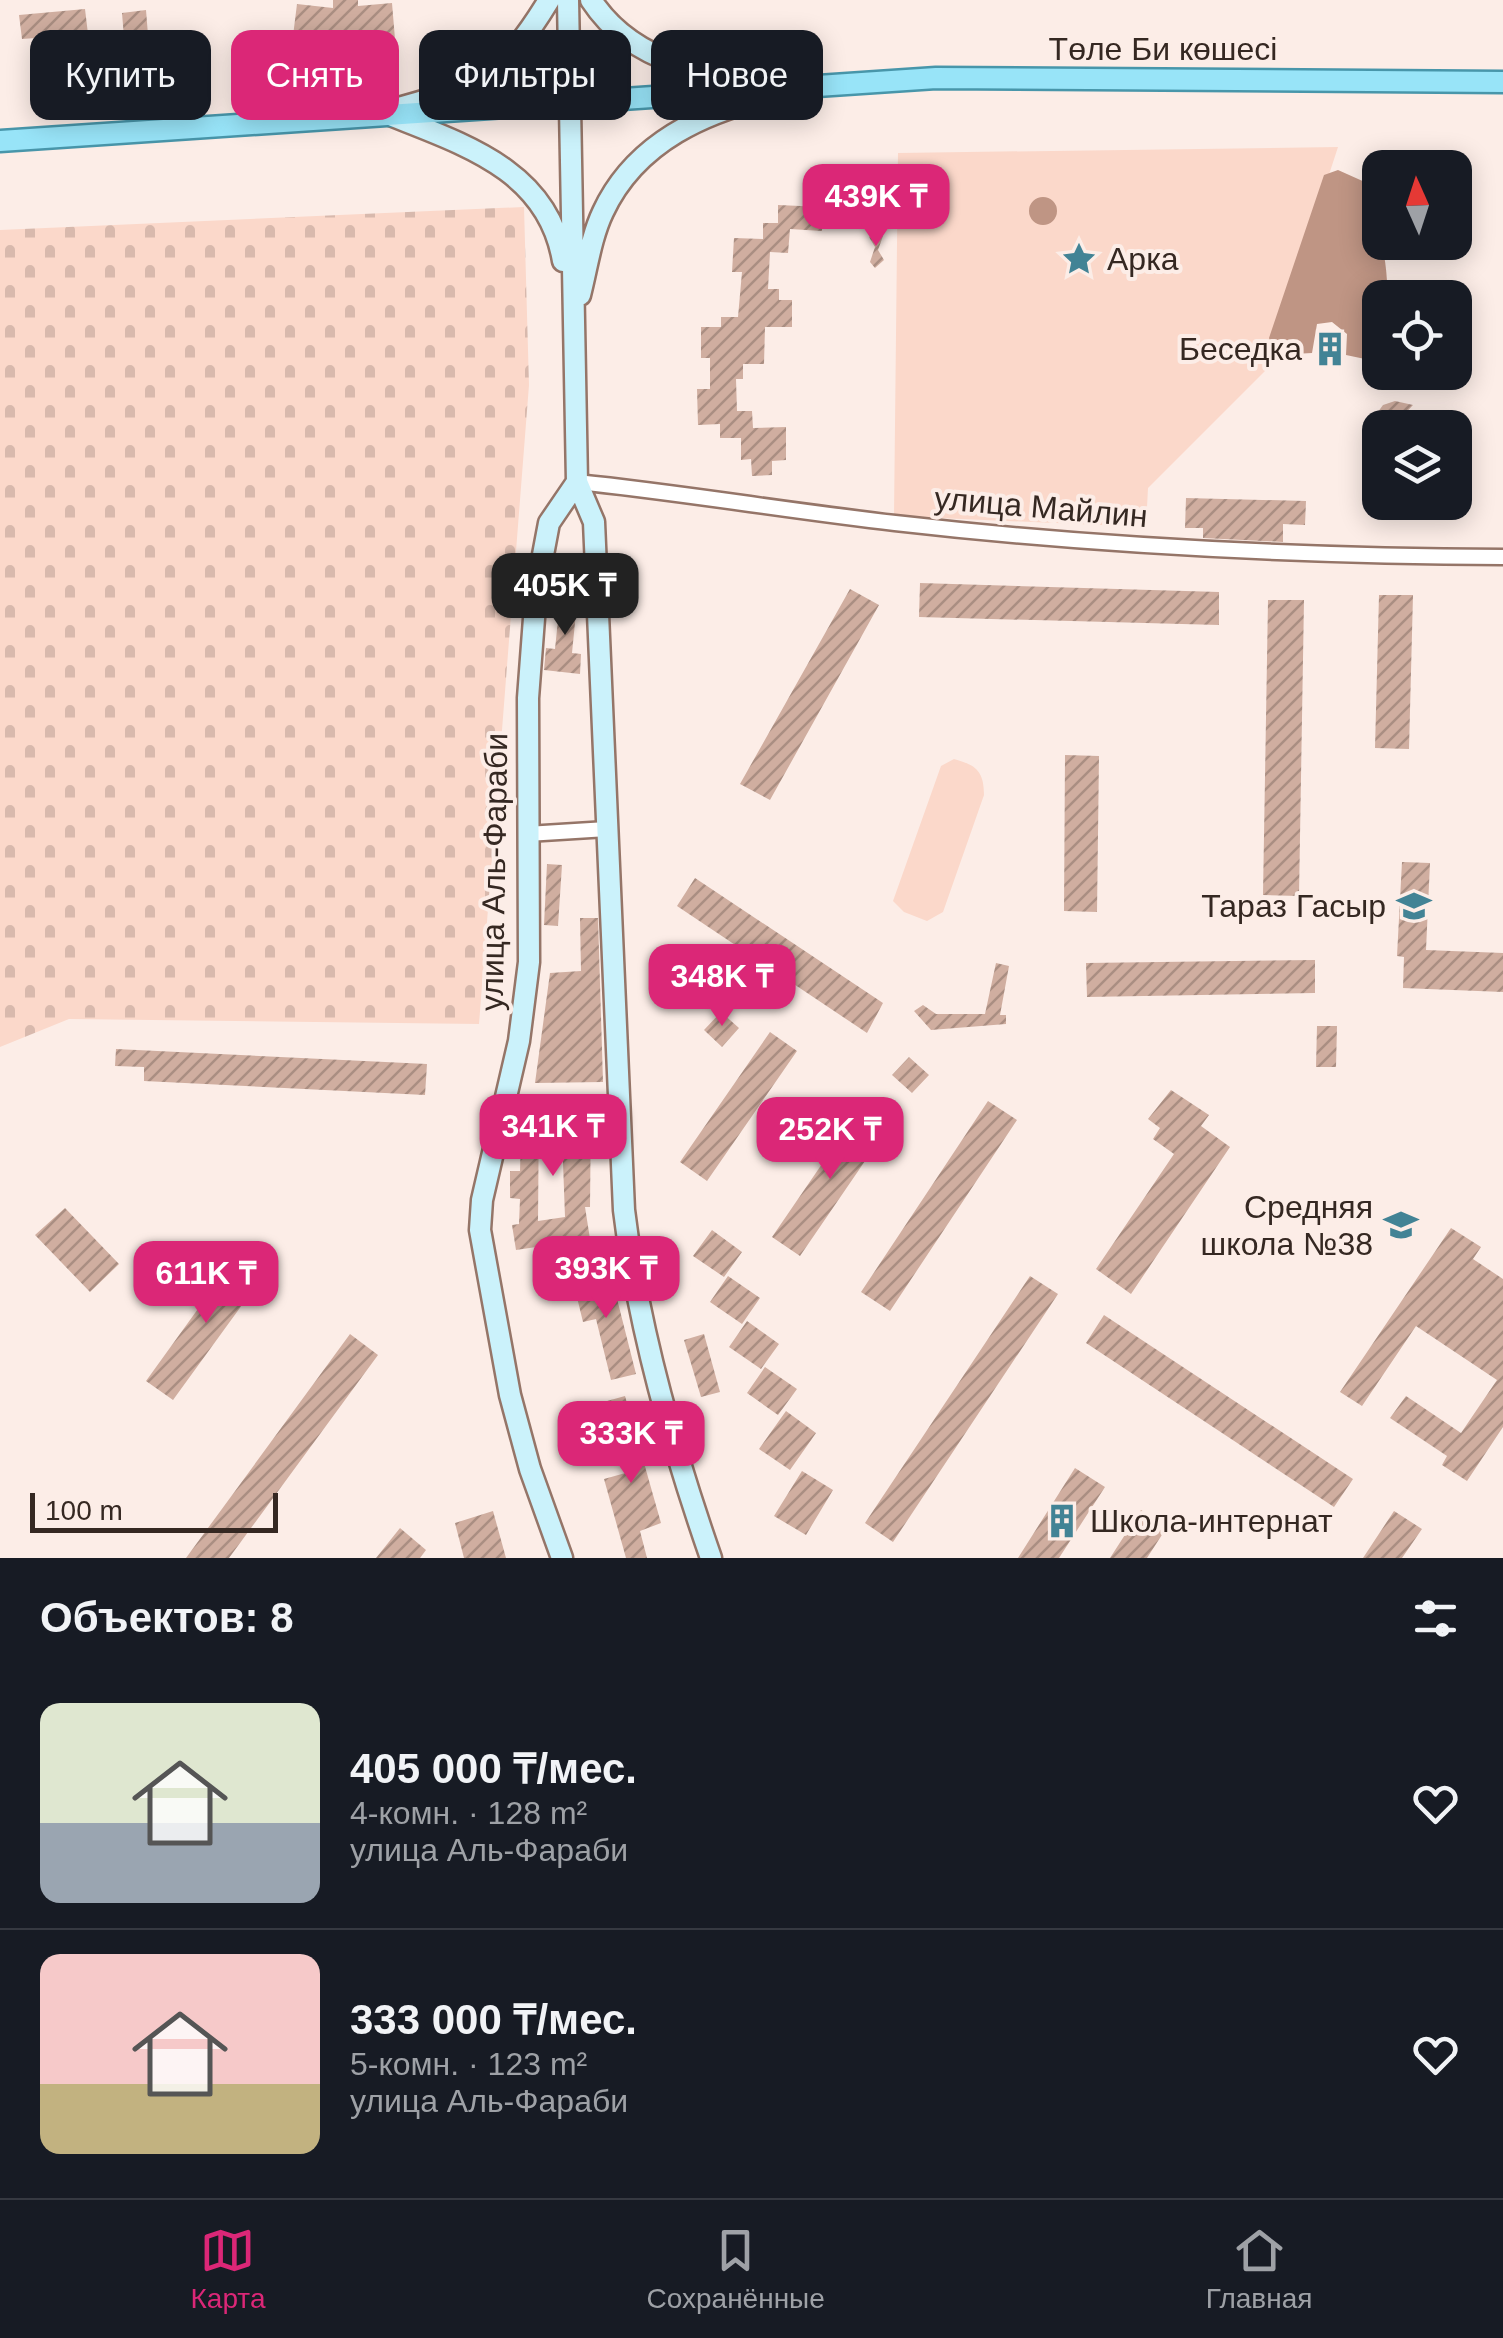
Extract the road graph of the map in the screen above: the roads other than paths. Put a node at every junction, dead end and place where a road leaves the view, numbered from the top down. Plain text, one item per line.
1 (549, 0) edge
2 (568, 0) edge
3 (591, 0) edge
4 (569, 30) edge
5 (651, 55) edge
6 (1503, 80) edge
7 (823, 86) edge
8 (399, 108) edge
9 (399, 118) edge
10 (278, 120) edge
11 (570, 120) edge
12 (696, 120) edge
13 (0, 141) edge
14 (573, 321) junction
15 (578, 482) junction
16 (1503, 557) edge
17 (539, 575) junction
18 (594, 580) junction
19 (607, 829) junction
20 (527, 834) junction
21 (562, 1558) edge
22 (711, 1558) edge

1 - 8 main road
2 - 4 main road
3 - 5 main road
6 - 7 main road, Төле Би көшесі
9 - 14 main road
10 - 13 main road, Төле Би көшесі
11 - 14 main road
12 - 14 main road
14 - 15 main road
15 - 16 street, улица Майлин
15 - 17 main road, улица Аль-Фараби
15 - 18 main road
17 - 18 main road
17 - 20 main road, улица Аль-Фараби
18 - 19 main road
19 - 20 street
19 - 22 main road
20 - 21 main road, улица Аль-Фараби

